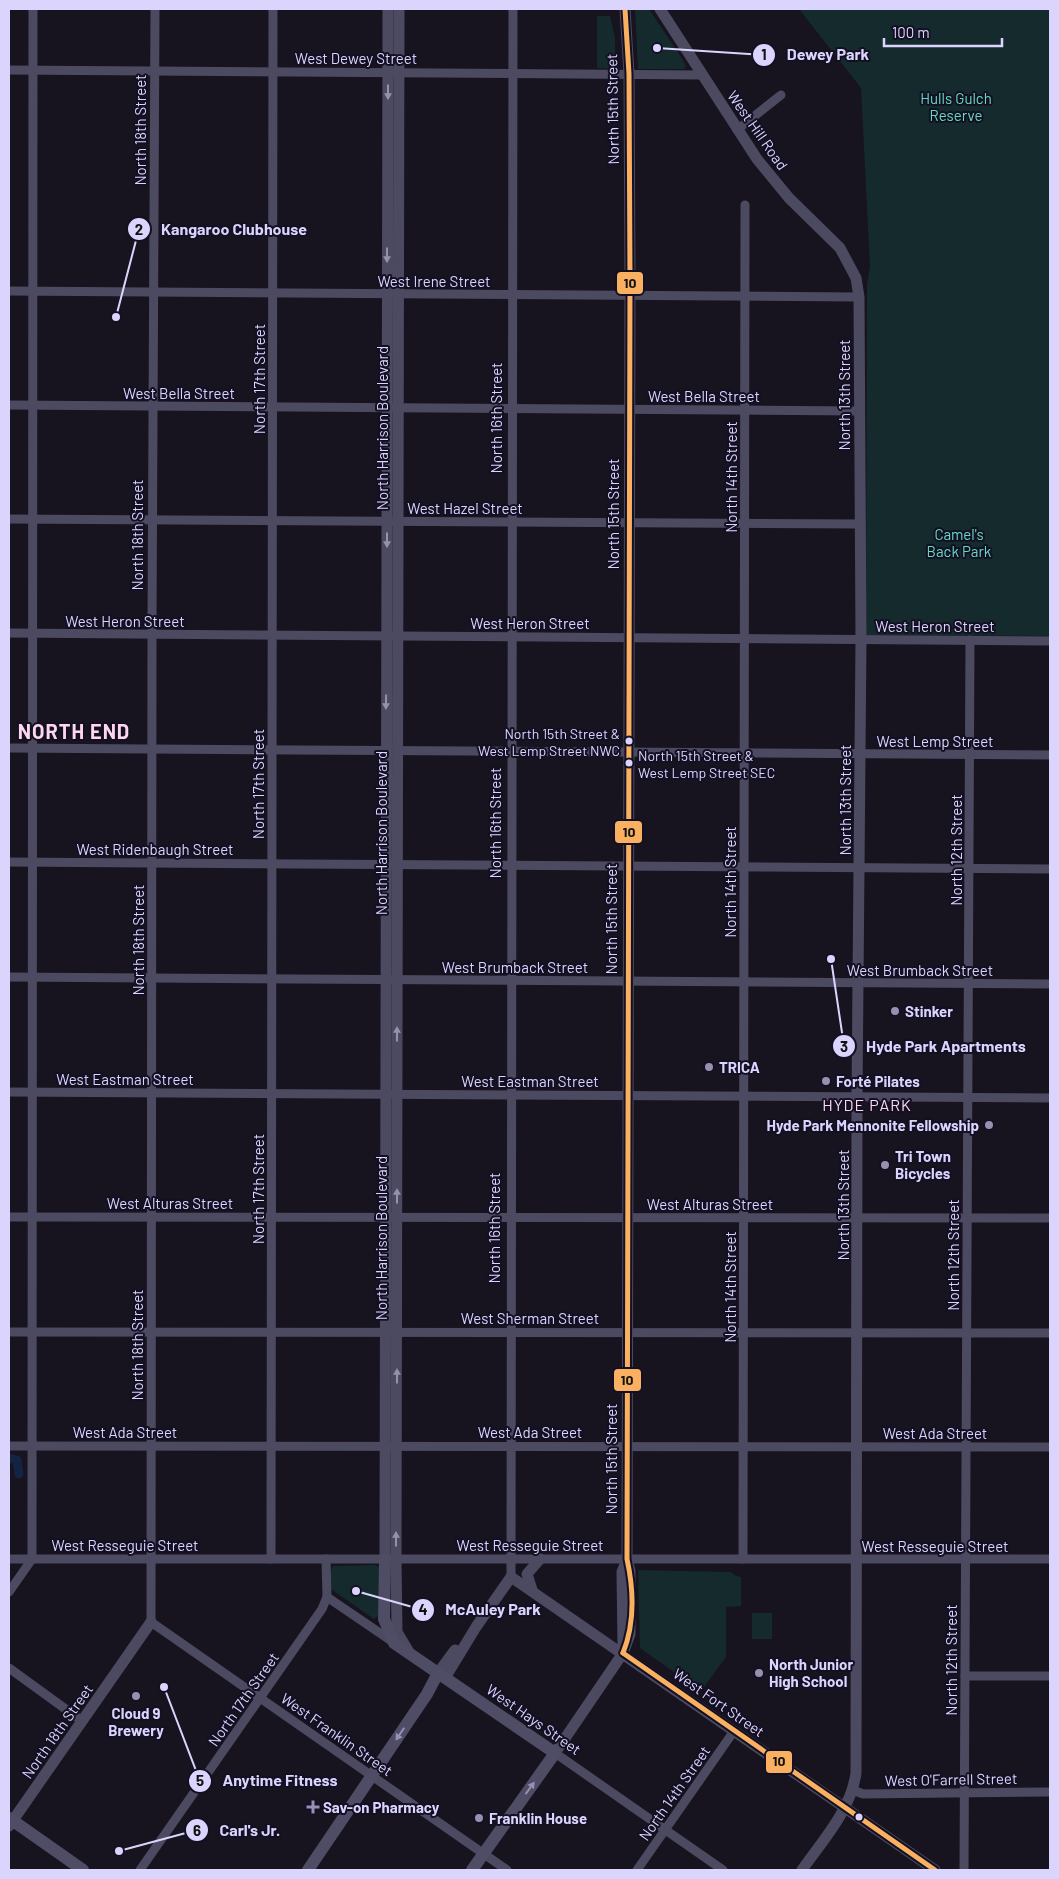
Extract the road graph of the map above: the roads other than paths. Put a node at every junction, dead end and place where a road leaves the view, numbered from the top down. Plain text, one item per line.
1 (33, 9) edge
2 (155, 9) edge
3 (273, 9) edge
4 (388, 9) edge
5 (399, 9) edge
6 (512, 9) edge
7 (625, 9) edge
8 (660, 9) edge
9 (9, 70) edge
10 (32, 70) junction
11 (155, 71) junction
12 (273, 72) junction
13 (393, 72) junction
14 (512, 73) junction
15 (629, 74) junction
16 (703, 74) junction
17 (781, 96) dead end
18 (737, 130) junction
19 (745, 205) dead end
20 (846, 257) joint
21 (9, 291) edge
22 (33, 292) junction
23 (154, 292) junction
24 (273, 293) junction
25 (393, 294) junction
26 (512, 295) junction
27 (630, 296) junction
28 (745, 297) junction
29 (859, 297) junction
30 (9, 405) edge
31 (33, 405) junction
32 (153, 406) junction
33 (273, 407) junction
34 (393, 408) junction
35 (512, 409) junction
36 (629, 410) junction
37 (745, 410) junction
38 (859, 411) junction
39 (9, 519) edge
40 (33, 519) junction
41 (152, 520) junction
42 (272, 521) junction
43 (393, 522) junction
44 (512, 522) junction
45 (629, 523) junction
46 (744, 524) junction
47 (860, 524) junction
48 (9, 633) edge
49 (32, 634) junction
50 (152, 634) junction
51 (273, 635) junction
52 (392, 636) junction
53 (512, 637) junction
54 (629, 638) junction
55 (745, 639) junction
56 (861, 639) junction
57 (970, 640) junction
58 (1050, 641) edge
59 (9, 748) edge
60 (34, 748) junction
61 (153, 749) junction
62 (272, 750) junction
63 (392, 751) junction
64 (511, 752) junction
65 (628, 752) junction
66 (744, 753) junction
67 (860, 754) junction
68 (970, 755) junction
69 (1050, 755) edge
70 (9, 862) edge
71 (33, 862) junction
72 (153, 863) junction
73 (272, 864) junction
74 (392, 864) junction
75 (511, 865) junction
76 (628, 866) junction
77 (744, 867) junction
78 (860, 867) junction
79 (969, 869) junction
80 (1050, 869) edge
81 (9, 977) edge
82 (33, 977) junction
83 (152, 978) junction
84 (272, 979) junction
85 (391, 980) junction
86 (511, 981) junction
87 (628, 982) junction
88 (744, 982) junction
89 (859, 983) junction
90 (968, 984) junction
91 (1050, 984) edge
92 (9, 1092) edge
93 (33, 1092) junction
94 (152, 1093) junction
95 (272, 1094) junction
96 (391, 1094) junction
97 (511, 1095) junction
98 (628, 1096) junction
99 (744, 1096) junction
100 (857, 1096) junction
101 (968, 1098) junction
102 (1050, 1098) edge
103 (9, 1217) edge
104 (32, 1217) junction
105 (152, 1217) junction
106 (271, 1217) junction
107 (511, 1217) junction
108 (391, 1218) junction
109 (627, 1218) junction
110 (743, 1218) junction
111 (858, 1218) junction
112 (967, 1218) junction
113 (1050, 1218) edge
114 (9, 1332) edge
115 (32, 1332) junction
116 (152, 1332) junction
117 (271, 1332) junction
118 (391, 1332) junction
119 (510, 1332) junction
120 (627, 1332) junction
121 (743, 1332) junction
122 (858, 1332) junction
123 (966, 1333) junction
124 (1050, 1333) edge
125 (9, 1446) edge
126 (32, 1446) junction
127 (152, 1446) junction
128 (271, 1446) junction
129 (391, 1446) junction
130 (510, 1446) junction
131 (627, 1446) junction
132 (743, 1446) junction
133 (858, 1446) junction
134 (966, 1447) junction
135 (1050, 1447) edge
136 (9, 1559) edge
137 (32, 1559) junction
138 (152, 1559) junction
139 (271, 1559) junction
140 (391, 1559) junction
141 (510, 1559) junction
142 (540, 1559) junction
143 (627, 1559) junction
144 (743, 1559) junction
145 (857, 1559) junction
146 (965, 1559) junction
147 (1050, 1559) edge
148 (326, 1560) junction
149 (511, 1576) junction
150 (533, 1591) junction
151 (9, 1592) edge
152 (327, 1597) junction
153 (151, 1622) junction
154 (394, 1642) junction
155 (623, 1653) junction
156 (410, 1654) junction
157 (9, 1668) edge
158 (442, 1676) junction
159 (964, 1676) junction
160 (1050, 1676) edge
161 (260, 1698) junction
162 (82, 1721) junction
163 (734, 1731) junction
164 (555, 1753) junction
165 (372, 1775) junction
166 (853, 1790) junction
167 (964, 1792) junction
168 (1050, 1792) edge
169 (845, 1809) junction
170 (10, 1822) edge
171 (665, 1830) junction
172 (482, 1854) junction
173 (83, 1870) edge
174 (140, 1870) edge
175 (308, 1870) edge
176 (472, 1870) edge
177 (507, 1870) edge
178 (637, 1870) edge
179 (723, 1870) edge
180 (802, 1870) edge
181 (935, 1870) edge
182 (964, 1870) edge

1 - 10 street
2 - 11 street, North 18th Street
3 - 12 street, North 17th Street
4 - 13 street, North Harrison Boulevard
5 - 13 street, North Harrison Boulevard
6 - 14 street, North 16th Street
7 - 15 street, North 15th Street
8 - 16 street, West Hill Road
9 - 10 street, West Dewey Street
10 - 11 street, West Dewey Street
10 - 22 street
11 - 12 street, West Dewey Street
11 - 23 street, North 18th Street
12 - 13 street, West Dewey Street
12 - 24 street, North 17th Street
13 - 14 street, West Dewey Street
13 - 25 street, North Harrison Boulevard
14 - 15 street, West Dewey Street
14 - 26 street, North 16th Street
15 - 16 street, West Dewey Street
15 - 27 street, North 15th Street
16 - 18 street, West Hill Road
17 - 18 street
18 - 20 street, West Hill Road
19 - 28 street, North 14th Street
20 - 29 street, North 13th Street
21 - 22 street, West Irene Street
22 - 23 street, West Irene Street
22 - 31 street
23 - 24 street, West Irene Street
23 - 32 street, North 18th Street
24 - 25 street, West Irene Street
24 - 33 street, North 17th Street
25 - 26 street, West Irene Street
25 - 34 street, North Harrison Boulevard
26 - 27 street, West Irene Street
26 - 35 street, North 16th Street
27 - 28 street, West Irene Street
27 - 36 street, North 15th Street
28 - 29 street, West Irene Street
28 - 37 street, North 14th Street
29 - 38 street, North 13th Street
30 - 31 street, West Bella Street
31 - 32 street, West Bella Street
31 - 40 street
32 - 33 street, West Bella Street
32 - 41 street, North 18th Street
33 - 34 street, West Bella Street
33 - 42 street, North 17th Street
34 - 35 street, West Bella Street
34 - 43 street, North Harrison Boulevard
35 - 36 street, West Bella Street
35 - 44 street, North 16th Street
36 - 37 street, West Bella Street
36 - 45 street, North 15th Street
37 - 38 street, West Bella Street
37 - 46 street, North 14th Street
38 - 47 street, North 13th Street
39 - 40 street, West Hazel Street
40 - 41 street, West Hazel Street
40 - 49 street
41 - 42 street, West Hazel Street
41 - 50 street, North 18th Street
42 - 43 street, West Hazel Street
42 - 51 street, North 17th Street
43 - 44 street, West Hazel Street
43 - 52 street, North Harrison Boulevard
44 - 45 street, West Hazel Street
44 - 53 street, North 16th Street
45 - 46 street, West Hazel Street
45 - 54 street, North 15th Street
46 - 47 street, West Hazel Street
46 - 55 street, North 14th Street
47 - 56 street, North 13th Street
48 - 49 street, West Heron Street
49 - 50 street, West Heron Street
49 - 60 street
50 - 51 street, West Heron Street
50 - 61 street, North 18th Street
51 - 52 street, West Heron Street
51 - 62 street, North 17th Street
52 - 53 street, West Heron Street
52 - 63 street, North Harrison Boulevard
53 - 54 street, West Heron Street
53 - 64 street, North 16th Street
54 - 55 street, West Heron Street
54 - 65 street, North 15th Street
55 - 56 street, West Heron Street
55 - 66 street, North 14th Street
56 - 57 street, West Heron Street
56 - 67 street, North 13th Street
57 - 58 street, West Heron Street
57 - 68 street, North 12th Street
59 - 60 street, West Lemp Street
60 - 61 street, West Lemp Street
60 - 71 street
61 - 62 street, West Lemp Street
61 - 72 street, North 18th Street
62 - 63 street, West Lemp Street
62 - 73 street, North 17th Street
63 - 64 street, West Lemp Street
63 - 74 street, North Harrison Boulevard
64 - 65 street, West Lemp Street
64 - 75 street, North 16th Street
65 - 66 street, West Lemp Street
65 - 76 street, North 15th Street
66 - 67 street, West Lemp Street
66 - 77 street, North 14th Street
67 - 68 street, West Lemp Street
67 - 78 street, North 13th Street
68 - 69 street, West Lemp Street
68 - 79 street, North 12th Street
70 - 71 street, West Ridenbaugh Street
71 - 72 street, West Ridenbaugh Street
71 - 82 street
72 - 73 street, West Ridenbaugh Street
72 - 83 street, North 18th Street
73 - 74 street, West Ridenbaugh Street
73 - 84 street, North 17th Street
74 - 75 street, West Ridenbaugh Street
74 - 85 street, North Harrison Boulevard
75 - 76 street, West Ridenbaugh Street
75 - 86 street, North 16th Street
76 - 77 street, West Ridenbaugh Street
76 - 87 street, North 15th Street
77 - 78 street, West Ridenbaugh Street
77 - 88 street, North 14th Street
78 - 79 street, West Ridenbaugh Street
78 - 89 street, North 13th Street
79 - 80 street, West Ridenbaugh Street
79 - 90 street, North 12th Street
81 - 82 street, West Brumback Street
82 - 83 street, West Brumback Street
82 - 93 street
83 - 84 street, West Brumback Street
83 - 94 street, North 18th Street
84 - 85 street, West Brumback Street
84 - 95 street, North 17th Street
85 - 86 street, West Brumback Street
85 - 96 street, North Harrison Boulevard
86 - 87 street, West Brumback Street
86 - 97 street, North 16th Street
87 - 88 street, West Brumback Street
87 - 98 street, North 15th Street
88 - 89 street, West Brumback Street
88 - 99 street, North 14th Street
89 - 90 street, West Brumback Street
89 - 100 street, North 13th Street
90 - 91 street, West Brumback Street
90 - 101 street, North 12th Street
92 - 93 street, West Eastman Street
93 - 94 street, West Eastman Street
93 - 104 street
94 - 95 street, West Eastman Street
94 - 105 street, North 18th Street
95 - 96 street, West Eastman Street
95 - 106 street, North 17th Street
96 - 97 street, West Eastman Street
96 - 108 street, North Harrison Boulevard
97 - 98 street, West Eastman Street
97 - 107 street, North 16th Street
98 - 99 street, West Eastman Street
98 - 109 street, North 15th Street
99 - 100 street, West Eastman Street
99 - 110 street, North 14th Street
100 - 101 street, West Eastman Street
100 - 111 street, North 13th Street
101 - 102 street, West Eastman Street
101 - 112 street, North 12th Street
103 - 104 street, West Alturas Street
104 - 105 street, West Alturas Street
104 - 115 street
105 - 106 street, West Alturas Street
105 - 116 street, North 18th Street
106 - 108 street, West Alturas Street
106 - 117 street, North 17th Street
107 - 108 street, West Alturas Street
107 - 109 street, West Alturas Street
107 - 119 street, North 16th Street
108 - 118 street, North Harrison Boulevard
109 - 110 street, West Alturas Street
109 - 120 street, North 15th Street
110 - 111 street, West Alturas Street
110 - 121 street, North 14th Street
111 - 112 street, West Alturas Street
111 - 122 street, North 13th Street
112 - 113 street, West Alturas Street
112 - 123 street, North 12th Street
114 - 115 street, West Sherman Street
115 - 116 street, West Sherman Street
115 - 126 street
116 - 117 street, West Sherman Street
116 - 127 street, North 18th Street
117 - 118 street, West Sherman Street
117 - 128 street, North 17th Street
118 - 119 street, West Sherman Street
118 - 129 street, North Harrison Boulevard
119 - 120 street, West Sherman Street
119 - 130 street, North 16th Street
120 - 121 street, West Sherman Street
120 - 131 street, North 15th Street
121 - 122 street, West Sherman Street
121 - 132 street, North 14th Street
122 - 123 street, West Sherman Street
122 - 133 street, North 13th Street
123 - 124 street, West Sherman Street
123 - 134 street, North 12th Street
125 - 126 street, West Ada Street
126 - 127 street, West Ada Street
126 - 137 street
127 - 128 street, West Ada Street
127 - 138 street, North 18th Street
128 - 129 street, West Ada Street
128 - 139 street, North 17th Street
129 - 130 street, West Ada Street
129 - 140 street, North Harrison Boulevard
130 - 131 street, West Ada Street
130 - 141 street, North 16th Street
131 - 132 street, West Ada Street
131 - 143 street, North 15th Street
132 - 133 street, West Ada Street
132 - 144 street, North 14th Street
133 - 134 street, West Ada Street
133 - 145 street, North 13th Street
134 - 135 street, West Ada Street
134 - 146 street, North 12th Street
136 - 137 street, West Resseguie Street
137 - 138 street, West Resseguie Street
137 - 151 street
138 - 139 street, West Resseguie Street
138 - 153 street, North 18th Street
139 - 148 street, West Resseguie Street
140 - 141 street, West Resseguie Street
140 - 148 street, West Resseguie Street
140 - 154 main road, North Harrison Boulevard
140 - 156 street, North Harrison Boulevard
141 - 142 street, West Resseguie Street
141 - 149 street, North 16th Street
142 - 143 street, West Resseguie Street
142 - 150 street
143 - 144 street, West Resseguie Street
143 - 155 street, North 15th Street
144 - 145 street, West Resseguie Street
145 - 146 street, West Resseguie Street
145 - 166 street, North 13th Street
146 - 147 street, West Resseguie Street
146 - 159 street, North 12th Street
148 - 152 street
149 - 150 street, West Fort Street
149 - 158 street
150 - 155 street, West Fort Street
152 - 154 street, West Hays Street
152 - 161 street, North 17th Street
153 - 161 street, West Franklin Street
153 - 162 street, North 18th Street
154 - 156 main road, West Hays Street
155 - 163 street, West Fort Street
155 - 164 street
156 - 158 main road, West Hays Street
157 - 162 street
158 - 164 main road, West Hays Street
158 -> 165 main road
159 - 160 street
159 - 167 street, North 12th Street
161 - 165 street, West Franklin Street
161 - 174 street, North 17th Street
162 - 170 street, North 18th Street
163 - 169 street, West Fort Street
163 - 171 street, North 14th Street
164 - 171 street, West Hays Street
172 -> 164 main road
165 - 172 street, West Franklin Street
165 - 175 main road
166 - 167 street, West O'Farrell Street
166 - 169 street, North 13th Street
167 - 168 street, West O'Farrell Street
167 - 182 street, North 12th Street
169 - 180 street, North 13th Street
169 - 181 street, West Fort Street
170 - 173 main road
171 - 178 street, North 14th Street
171 - 179 street, West Hays Street
172 - 176 main road
172 - 177 street, West Franklin Street

